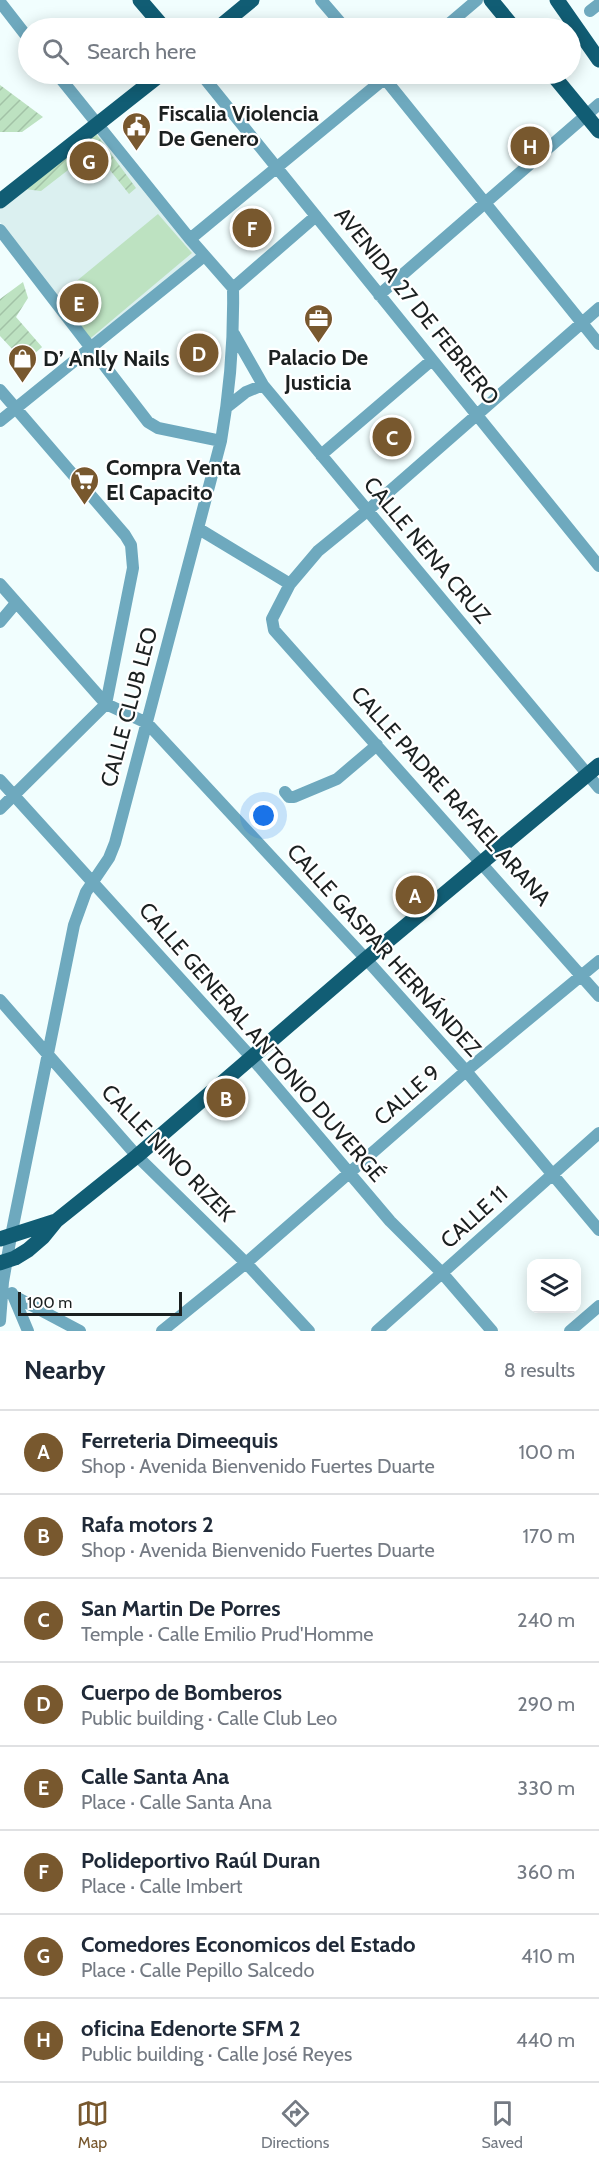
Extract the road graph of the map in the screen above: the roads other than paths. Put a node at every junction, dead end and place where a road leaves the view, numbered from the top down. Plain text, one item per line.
1 (140, 0) edge
2 (252, 0) edge
3 (321, 0) edge
4 (477, 0) edge
5 (490, 0) edge
6 (557, 0) edge
7 (3, 4) edge
8 (155, 18) edge
9 (230, 18) edge
10 (336, 18) edge
11 (456, 18) edge
12 (505, 18) edge
13 (570, 18) edge
14 (18, 24) edge
15 (581, 34) edge
16 (599, 60) edge
17 (65, 84) edge
18 (148, 84) edge
19 (209, 84) edge
20 (375, 84) edge
21 (393, 84) edge
22 (560, 84) edge
23 (599, 104) edge
24 (586, 115) junction
25 (97, 124) junction
26 (599, 130) edge
27 (277, 167) junction
28 (0, 201) edge
29 (485, 202) junction
30 (316, 216) junction
31 (0, 230) edge
32 (190, 239) junction
33 (204, 256) junction
34 (233, 288) junction
35 (379, 295) junction
36 (599, 308) edge
37 (581, 323) junction
38 (234, 333) junction
39 (599, 344) edge
40 (90, 348) junction
41 (432, 360) junction
42 (263, 385) junction
43 (0, 390) edge
44 (227, 407) junction
45 (16, 408) junction
46 (476, 415) junction
47 (0, 421) edge
48 (221, 441) junction
49 (321, 455) junction
50 (367, 511) junction
51 (199, 529) junction
52 (599, 566) edge
53 (0, 584) edge
54 (290, 584) junction
55 (16, 603) junction
56 (0, 622) edge
57 (106, 704) junction
58 (147, 723) junction
59 (377, 745) junction
60 (593, 770) edge
61 (0, 780) edge
62 (599, 788) edge
63 (285, 792) dead end
64 (14, 796) junction
65 (0, 809) edge
66 (483, 863) junction
67 (92, 883) junction
68 (366, 959) junction
69 (599, 961) edge
70 (581, 976) junction
71 (599, 996) edge
72 (0, 1000) edge
73 (47, 1054) junction
74 (251, 1057) junction
75 (466, 1071) junction
76 (599, 1133) edge
77 (137, 1156) junction
78 (350, 1173) junction
79 (552, 1174) junction
80 (56, 1221) junction
81 (599, 1230) edge
82 (6, 1238) edge
83 (3, 1262) edge
84 (246, 1263) junction
85 (443, 1274) junction
86 (3, 1283) edge
87 (14, 1296) junction
88 (599, 1306) edge
89 (0, 1320) edge
90 (28, 1331) edge
91 (80, 1331) edge
92 (162, 1331) edge
93 (309, 1331) edge
94 (377, 1331) edge
95 (492, 1331) edge
96 (570, 1331) edge

1 - 8 main road
2 - 9 main road
3 - 10 street
4 - 11 street
5 - 12 main road
6 - 13 main road
7 - 14 street
15 - 16 main road
17 - 25 street
18 - 25 main road
19 - 27 street, AVENIDA 27 DE FEBRERO
20 - 27 street
21 - 29 street
22 - 24 main road
23 - 24 street
24 - 26 main road
24 - 29 street
25 - 28 main road
25 - 32 street
27 - 30 street, AVENIDA 27 DE FEBRERO
27 - 32 street
29 - 35 street
29 - 37 street
30 - 34 street
30 - 35 street, AVENIDA 27 DE FEBRERO
31 - 40 street
32 - 33 street
33 - 34 street
33 - 40 street
34 - 38 street, CALLE CLUB LEO
35 - 41 street, AVENIDA 27 DE FEBRERO
36 - 37 street
37 - 39 street
37 - 46 street
38 - 42 street, CALLE NENA CRUZ
38 - 44 street, CALLE CLUB LEO
40 - 45 street
40 - 48 street
41 - 46 street, AVENIDA 27 DE FEBRERO
41 - 49 street
42 - 44 street
42 - 49 street, CALLE NENA CRUZ
43 - 45 street
44 - 48 street, CALLE CLUB LEO
45 - 47 street
45 - 57 street
46 - 50 street
46 - 52 street, AVENIDA 27 DE FEBRERO
48 - 51 street, CALLE CLUB LEO
49 - 50 street, CALLE NENA CRUZ
50 - 54 street
50 - 60 street, CALLE NENA CRUZ
51 - 54 street
51 - 58 street, CALLE CLUB LEO
53 - 55 street, CALLE GASPAR HERNÁNDEZ
54 - 59 street, CALLE PADRE RAFAEL ARANA
55 - 56 street
55 - 57 street, CALLE GASPAR HERNÁNDEZ
57 - 58 street, CALLE GASPAR HERNÁNDEZ
57 - 64 street
58 - 67 street, CALLE CLUB LEO
58 - 68 street, CALLE GASPAR HERNÁNDEZ
59 - 63 street
59 - 66 street, CALLE PADRE RAFAEL ARANA
60 - 62 street, CALLE NENA CRUZ
60 - 66 main road
61 - 64 street, CALLE GENERAL ANTONIO DUVERGÉ
64 - 65 street
64 - 67 street, CALLE GENERAL ANTONIO DUVERGÉ
66 - 68 main road
66 - 70 street, CALLE PADRE RAFAEL ARANA
67 - 73 street, CALLE CLUB LEO
67 - 74 street, CALLE GENERAL ANTONIO DUVERGÉ
68 - 74 main road
68 - 75 street, CALLE GASPAR HERNÁNDEZ
69 - 70 street, CALLE 9
70 - 71 street, CALLE PADRE RAFAEL ARANA
70 - 75 street, CALLE 9
72 - 73 street, CALLE NINO RIZEK
73 - 77 street, CALLE NINO RIZEK
73 - 82 street, CALLE CLUB LEO
74 - 77 main road
74 - 78 street, CALLE GENERAL ANTONIO DUVERGÉ
75 - 78 street, CALLE 9
75 - 79 street, CALLE GASPAR HERNÁNDEZ
76 - 79 street, CALLE 11
77 - 80 main road
77 - 84 street, CALLE NINO RIZEK
78 - 84 street, CALLE 9
78 - 85 street, CALLE GENERAL ANTONIO DUVERGÉ
79 - 81 street, CALLE GASPAR HERNÁNDEZ
79 - 85 street, CALLE 11
80 - 82 main road
80 - 83 main road
82 - 83 street, CALLE CLUB LEO
83 - 86 street, CALLE CLUB LEO
84 - 92 street, CALLE 9
84 - 93 street, CALLE NINO RIZEK
85 - 94 street, CALLE 11
85 - 95 street, CALLE GENERAL ANTONIO DUVERGÉ
86 - 87 street
86 - 89 street, CALLE CLUB LEO
87 - 90 street
87 - 91 street
88 - 96 street

